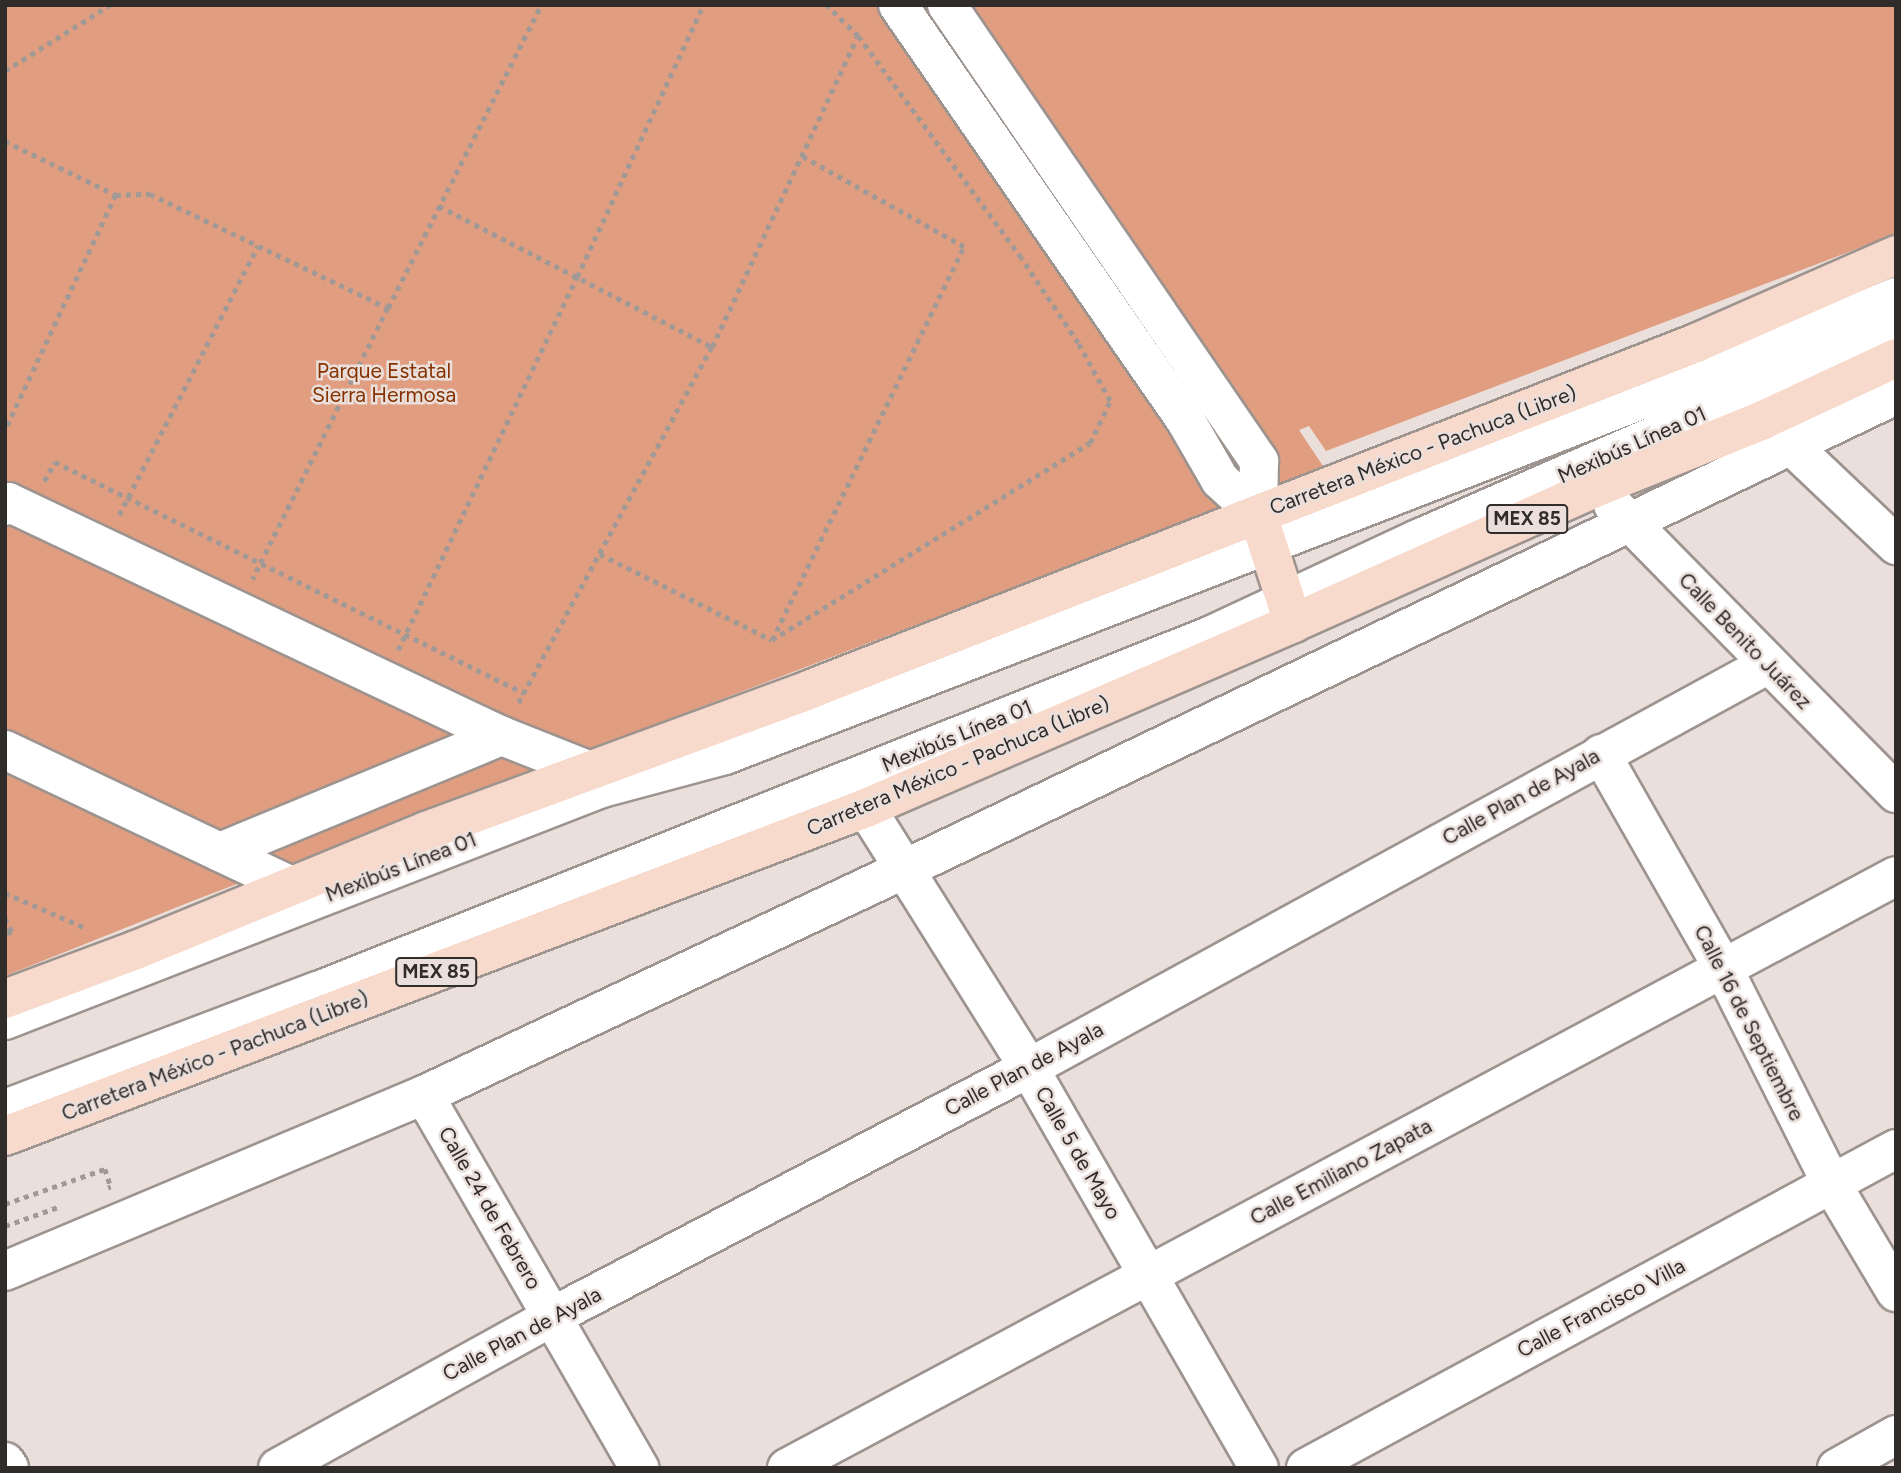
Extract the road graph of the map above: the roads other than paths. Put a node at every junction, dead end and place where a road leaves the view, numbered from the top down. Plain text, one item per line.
1 (898, 5) edge
2 (947, 5) edge
3 (1896, 255) edge
4 (1896, 297) edge
5 (1896, 330) edge
6 (1896, 358) edge
7 (1896, 394) edge
8 (1763, 420) junction
9 (1794, 445) junction
10 (1595, 488) junction
11 (5, 506) edge
12 (1630, 522) junction
13 (1263, 530) junction
14 (1896, 545) edge
15 (1424, 565) junction
16 (1453, 607) junction
17 (1289, 611) junction
18 (1767, 664) junction
19 (502, 736) junction
20 (5, 750) edge
21 (1601, 754) junction
22 (588, 770) junction
23 (1896, 793) edge
24 (866, 808) junction
25 (220, 852) junction
26 (907, 869) junction
27 (1896, 876) edge
28 (289, 885) junction
29 (1723, 968) junction
30 (5, 999) edge
31 (5, 1020) edge
32 (1029, 1068) junction
33 (424, 1095) junction
34 (5, 1110) edge
35 (5, 1136) edge
36 (1896, 1149) edge
37 (1832, 1183) junction
38 (5, 1271) edge
39 (1149, 1275) junction
40 (1896, 1292) edge
41 (553, 1316) junction
42 (1896, 1435) edge
43 (5, 1462) edge
44 (9, 1468) edge
45 (278, 1468) edge
46 (639, 1468) edge
47 (787, 1468) edge
48 (1259, 1468) edge
49 (1306, 1468) edge
50 (1837, 1468) edge

1 - 13 street
2 - 13 street
3 - 13 main road, Carretera México - Pachuca (Libre)
4 - 13 street, Mexibús Línea 01
5 - 17 street, Mexibús Línea 01
6 - 8 main road, Carretera México - Pachuca (Libre) / MEX 85
7 - 9 street
8 - 9 street
8 - 10 main road, Carretera México - Pachuca (Libre) / MEX 85
9 - 12 street
9 - 14 street
10 - 12 street, Calle Benito Juárez
10 - 15 main road, Carretera México - Pachuca (Libre) / MEX 85
11 - 19 street
12 - 16 street
12 - 18 street, Calle Benito Juárez
13 - 17 main road
13 - 22 main road, Carretera México - Pachuca (Libre)
13 - 31 street, Mexibús Línea 01
15 - 16 street
15 - 17 main road, Carretera México - Pachuca (Libre) / MEX 85
16 - 26 street
17 - 24 main road, Carretera México - Pachuca (Libre) / MEX 85
17 - 34 street, Mexibús Línea 01
18 - 21 street, Calle Plan de Ayala
18 - 23 street, Calle Benito Juárez
19 - 22 street
19 - 25 street
20 - 25 street
21 - 29 street, Calle 16 de Septiembre
21 - 32 street, Calle Plan de Ayala
22 - 28 main road, Carretera México - Pachuca (Libre)
24 - 26 street, Calle 5 de Mayo
24 - 35 main road, Carretera México - Pachuca (Libre) / MEX 85
25 - 28 street
26 - 32 street, Calle 5 de Mayo
26 - 33 street
27 - 29 street, Calle Emiliano Zapata
28 - 30 main road, Carretera México - Pachuca (Libre)
29 - 37 street, Calle 16 de Septiembre
29 - 39 street, Calle Emiliano Zapata
32 - 39 street, Calle 5 de Mayo
32 - 41 street, Calle Plan de Ayala
33 - 38 street
33 - 41 street, Calle 24 de Febrero
36 - 37 street, Calle Francisco Villa
37 - 40 street, Calle 16 de Septiembre
37 - 49 street, Calle Francisco Villa
39 - 47 street, Calle Emiliano Zapata
39 - 48 street, Calle 5 de Mayo
41 - 45 street, Calle Plan de Ayala
41 - 46 street, Calle 24 de Febrero
42 - 50 street
43 - 44 street

